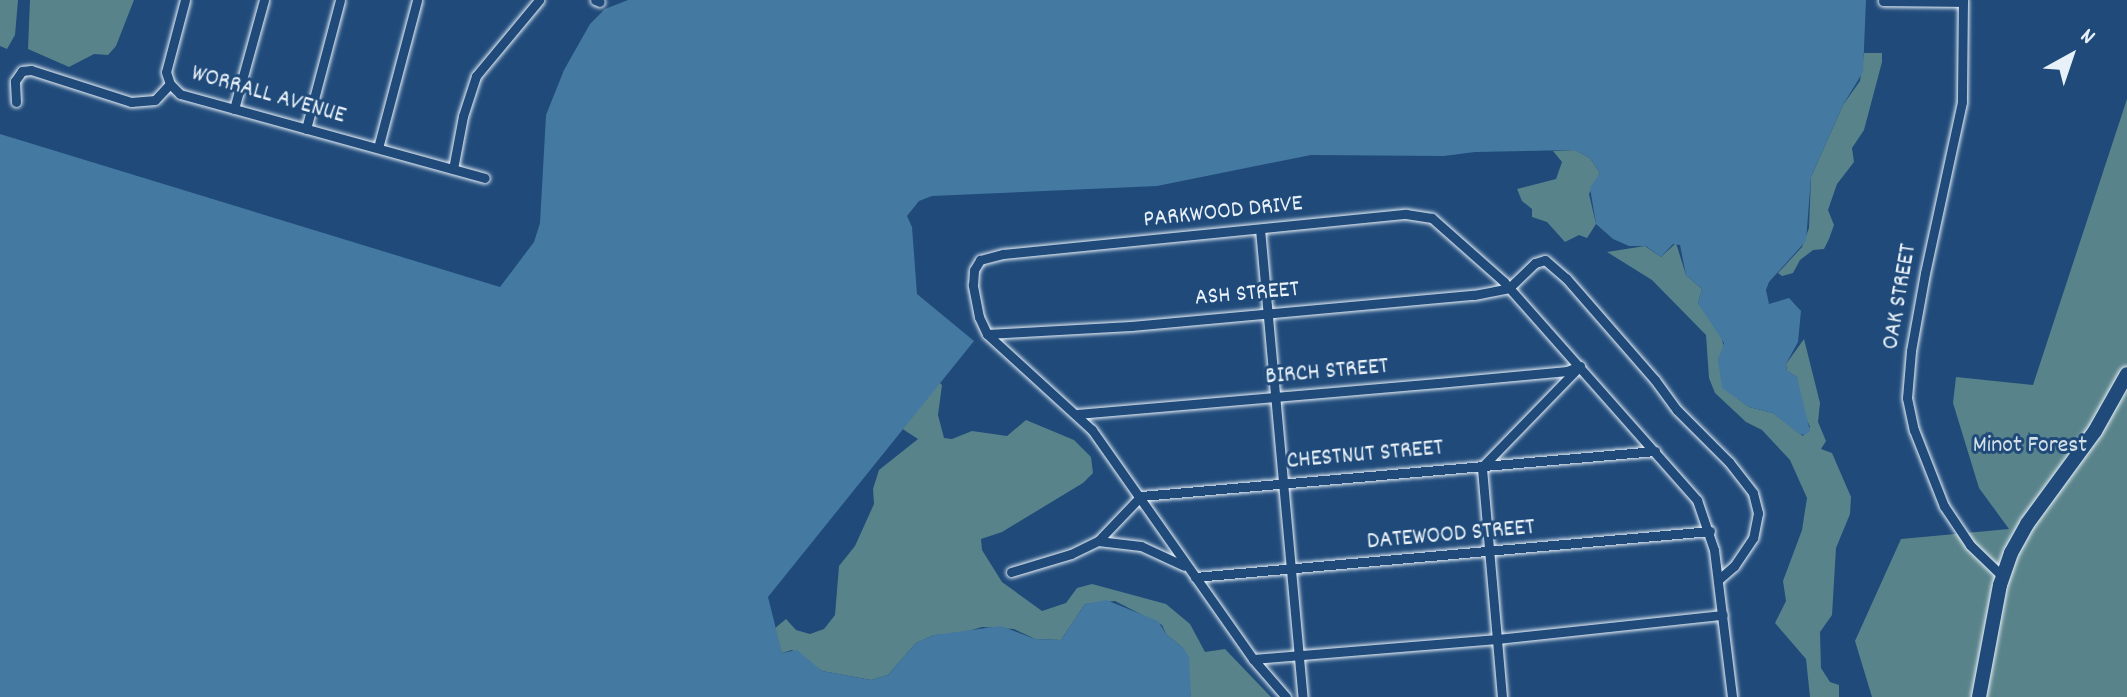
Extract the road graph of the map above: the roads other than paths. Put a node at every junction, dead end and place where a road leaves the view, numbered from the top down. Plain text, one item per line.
1 (185, 0) edge
2 (264, 0) edge
3 (340, 0) edge
4 (417, 0) edge
5 (539, 0) edge
6 (1883, 1) edge
7 (1963, 1) edge
8 (170, 84) junction
9 (16, 102) dead end
10 (234, 109) junction
11 (306, 129) junction
12 (378, 148) junction
13 (453, 169) junction
14 (485, 178) dead end
15 (1260, 229) junction
16 (1509, 288) junction
17 (1267, 314) junction
18 (987, 334) junction
19 (1580, 366) junction
20 (2127, 374) edge
21 (1277, 397) junction
22 (1077, 414) junction
23 (1655, 451) junction
24 (1482, 467) junction
25 (1284, 483) junction
26 (1141, 496) junction
27 (1710, 531) junction
28 (1098, 541) junction
29 (1490, 552) junction
30 (1290, 570) junction
31 (1011, 572) dead end
32 (2002, 576) junction
33 (1196, 578) junction
34 (1718, 580) junction
35 (1723, 615) junction
36 (1497, 639) junction
37 (1298, 655) junction
38 (1253, 659) junction
39 (1286, 697) edge
40 (1303, 697) edge
41 (1502, 697) edge
42 (1732, 697) edge
43 (1979, 697) edge

1 - 8 street
2 - 10 street
3 - 11 street
4 - 12 street
5 - 13 street
6 - 7 street
7 - 32 street, OAK STREET
8 - 9 street, WORRALL AVENUE
8 - 10 street, WORRALL AVENUE
10 - 11 street, WORRALL AVENUE
11 - 12 street, WORRALL AVENUE
12 - 13 street, WORRALL AVENUE
13 - 14 street, WORRALL AVENUE
15 - 16 street, PARKWOOD DRIVE
15 - 17 street
15 - 18 street, PARKWOOD DRIVE
16 - 17 street, ASH STREET
16 - 19 street, PARKWOOD DRIVE
16 - 34 street
17 - 18 street, ASH STREET
17 - 21 street
18 - 22 street
19 - 21 street, BIRCH STREET
19 - 23 street, PARKWOOD DRIVE
19 - 24 street
20 - 32 street
21 - 22 street, BIRCH STREET
21 - 25 street
22 - 26 street
23 - 24 street, CHESTNUT STREET
23 - 27 street, PARKWOOD DRIVE
24 - 25 street, CHESTNUT STREET
24 - 29 street
25 - 26 street, CHESTNUT STREET
25 - 30 street
26 - 28 street
26 - 33 street
27 - 29 street, DATEWOOD STREET
27 - 34 street, PARKWOOD DRIVE
28 - 31 street
28 - 33 street
29 - 30 street, DATEWOOD STREET
29 - 36 street
30 - 33 street, DATEWOOD STREET
30 - 37 street
32 - 43 street
33 - 38 street
34 - 35 street, PARKWOOD DRIVE
35 - 36 street
35 - 42 street, PARKWOOD DRIVE
36 - 37 street
36 - 41 street
37 - 38 street
37 - 40 street
38 - 39 street

